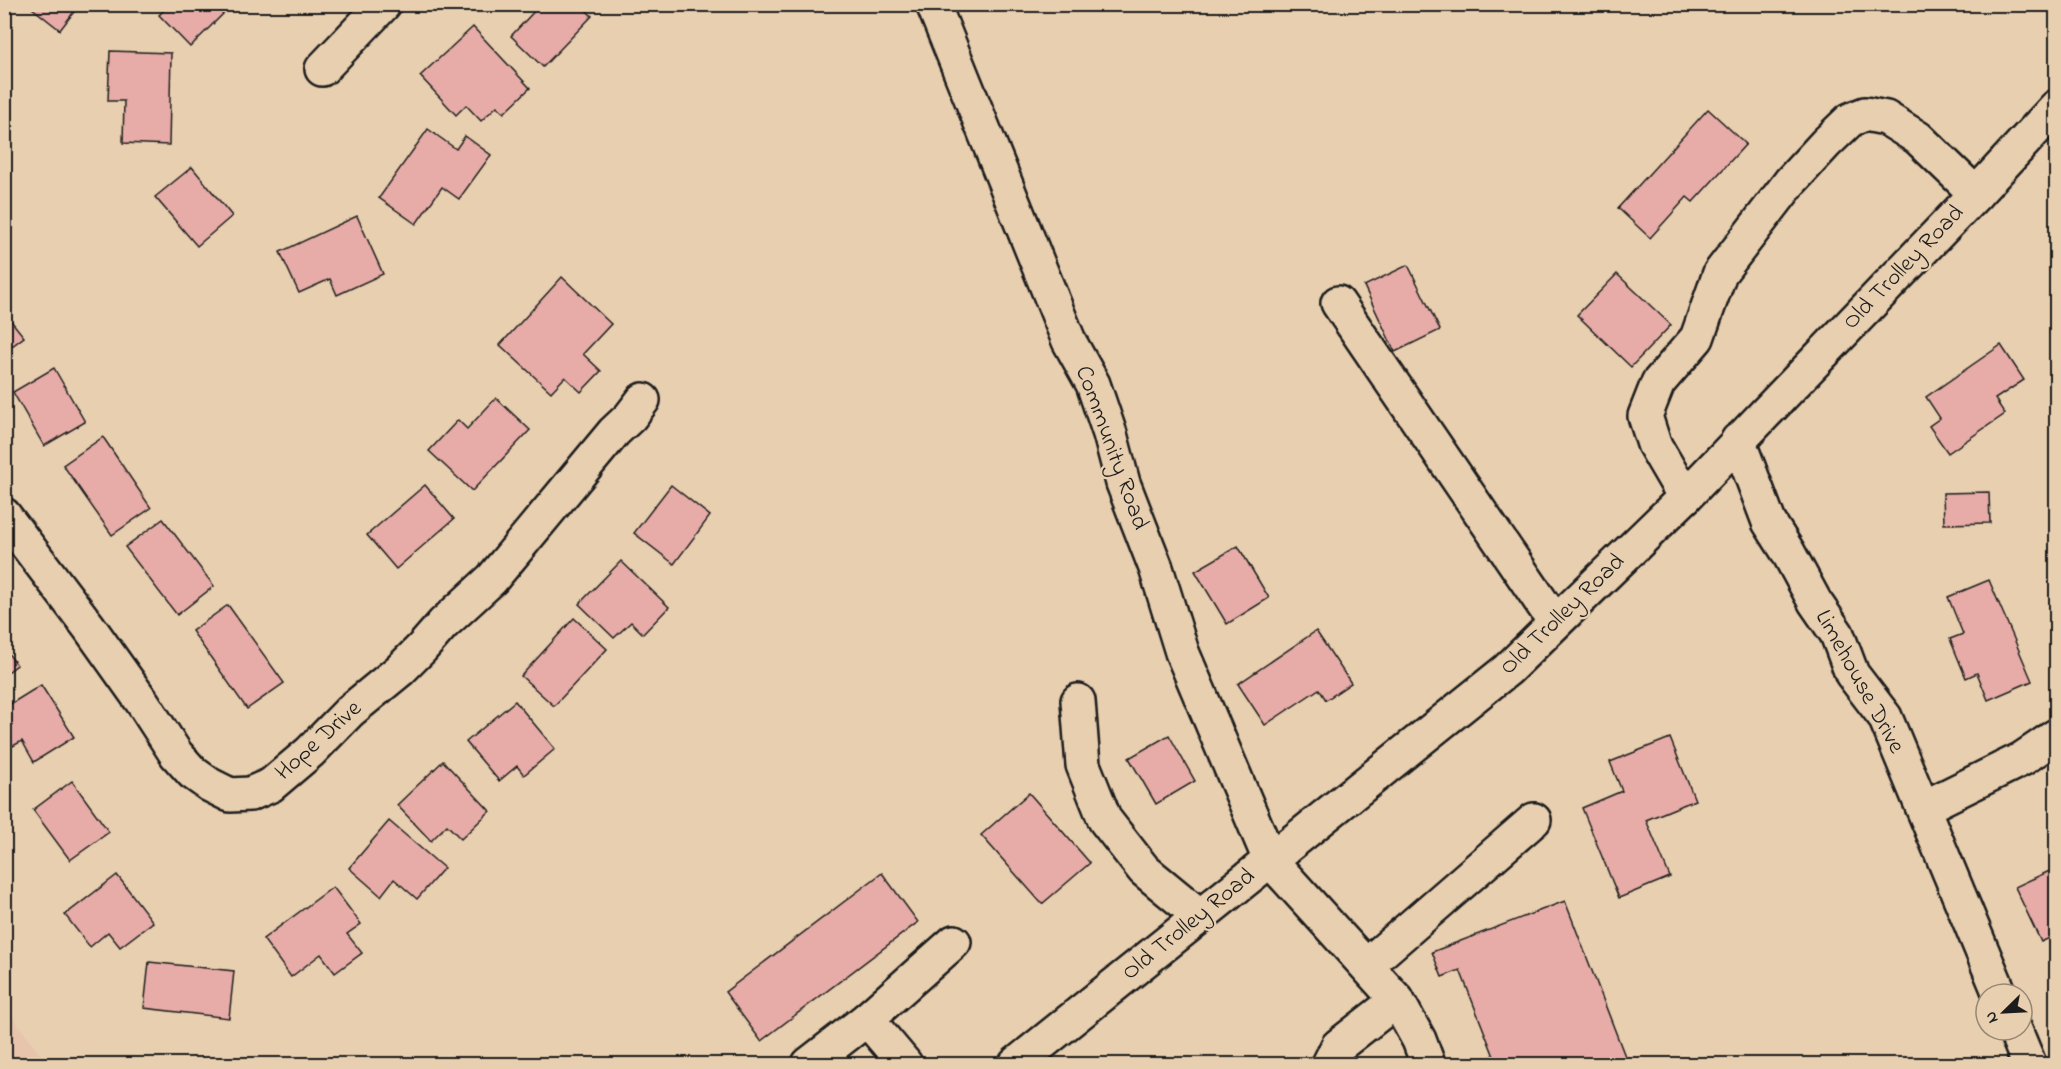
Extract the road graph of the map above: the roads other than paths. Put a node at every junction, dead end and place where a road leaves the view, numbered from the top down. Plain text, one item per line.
1 (384, 4) edge
2 (933, 4) edge
3 (322, 69) dead end
4 (2056, 107) edge
5 (1976, 194) junction
6 (1338, 303) dead end
7 (643, 400) dead end
8 (1738, 440) junction
9 (1685, 497) junction
10 (4, 515) edge
11 (1555, 622) junction
12 (1078, 701) dead end
13 (2056, 736) edge
14 (1923, 808) junction
15 (1534, 820) dead end
16 (1270, 860) junction
17 (1200, 916) junction
18 (954, 942) dead end
19 (1367, 965) junction
20 (1995, 982) edge
21 (1397, 1000) junction
22 (867, 1019) junction
23 (2020, 1042) edge
24 (809, 1065) edge
25 (905, 1065) edge
26 (1016, 1065) edge
27 (1329, 1065) edge
28 (1428, 1065) edge
29 (2029, 1065) edge

1 - 3 street
2 - 16 street, Community Road
4 - 5 street, Old Trolley Road
5 - 8 street, Old Trolley Road
5 - 9 street
6 - 11 street
7 - 10 street, Hope Drive
8 - 9 street, Old Trolley Road
8 - 14 street, Limehouse Drive
9 - 11 street, Old Trolley Road
11 - 16 street, Old Trolley Road
12 - 17 street
13 - 14 street
14 - 20 street, Limehouse Drive
15 - 19 street
16 - 17 street, Old Trolley Road
16 - 19 street, Community Road
17 - 26 street, Old Trolley Road
18 - 22 street
19 - 21 street, Community Road
21 - 27 street
21 - 28 street, Community Road
22 - 24 street
22 - 25 street
23 - 29 street

